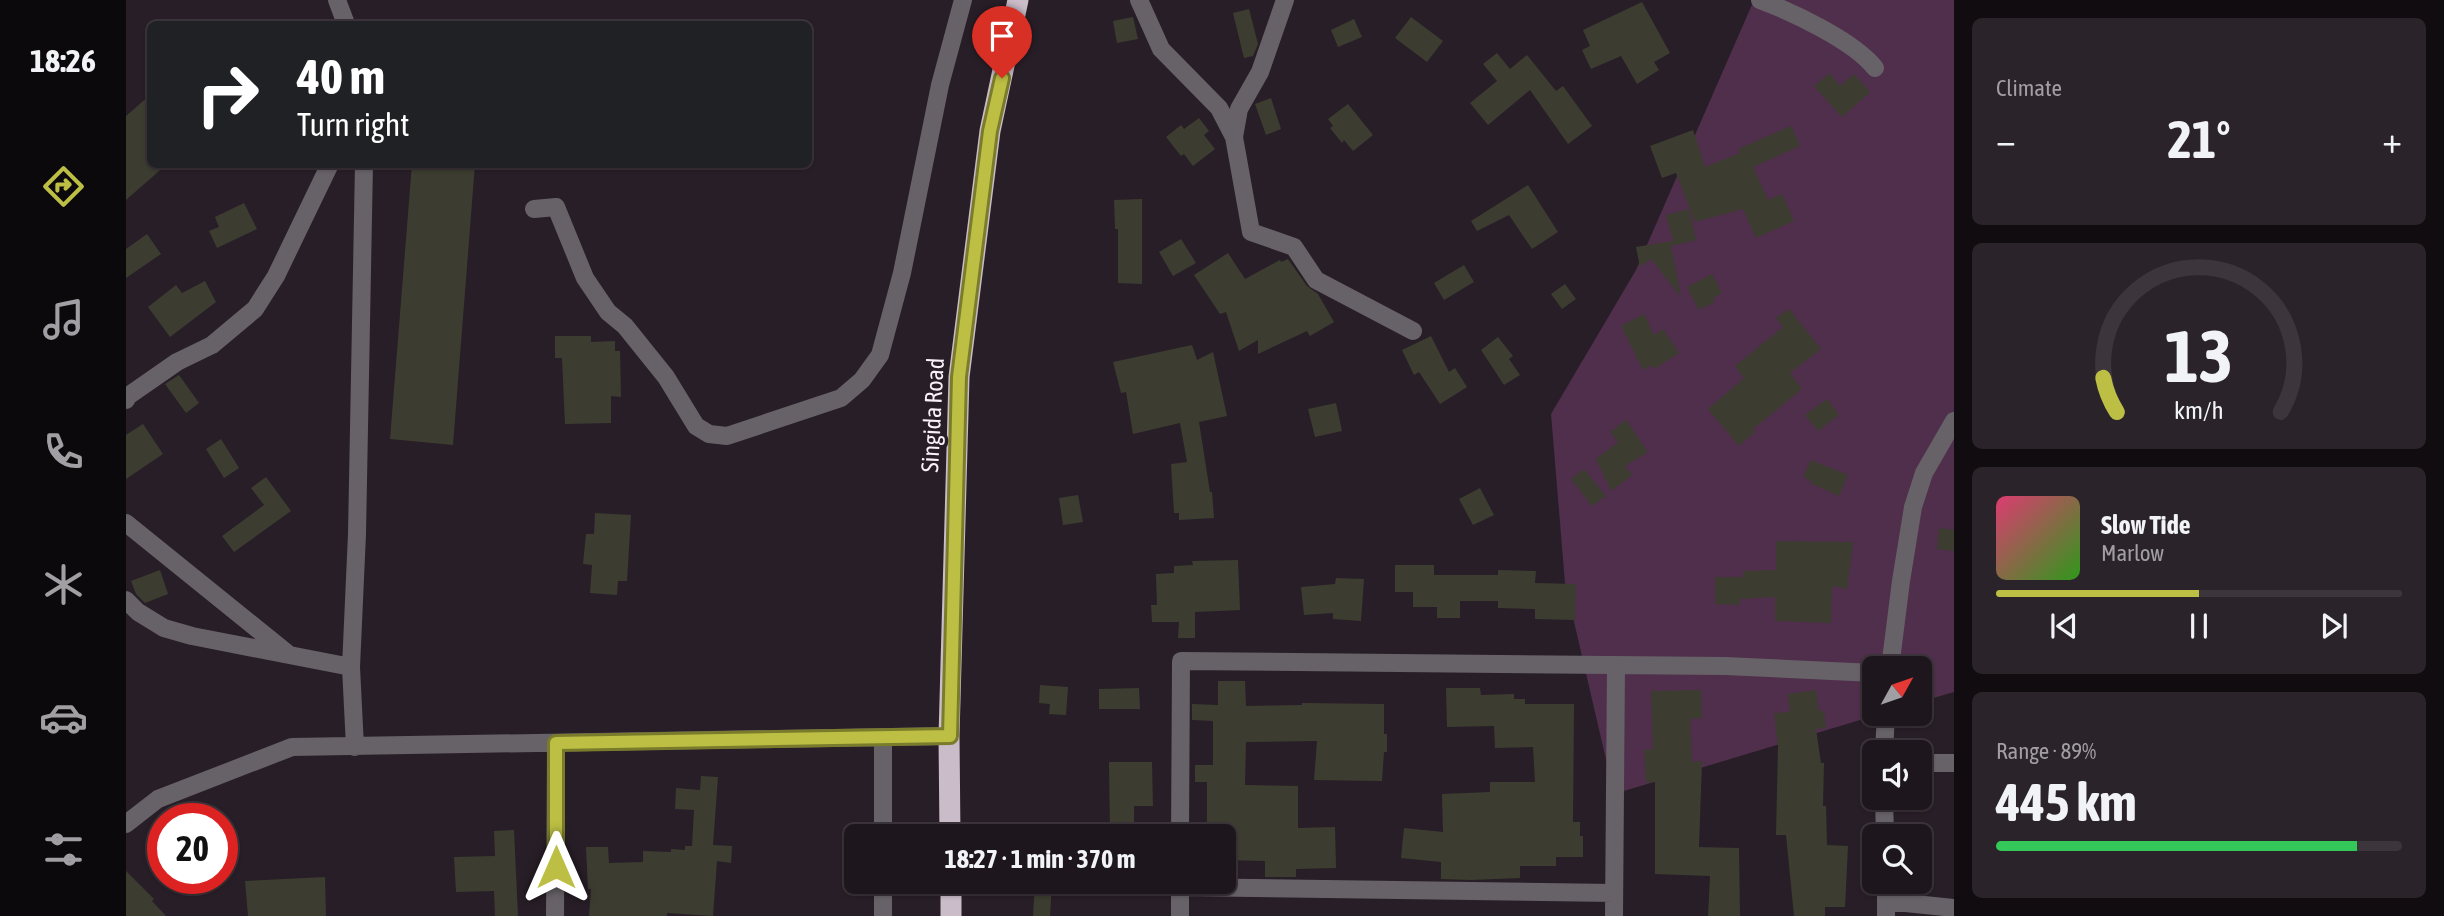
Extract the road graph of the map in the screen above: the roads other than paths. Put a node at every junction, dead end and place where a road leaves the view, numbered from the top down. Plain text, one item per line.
1 (337, 0) edge
2 (963, 0) edge
3 (1018, 0) edge
4 (1139, 0) edge
5 (1285, 0) edge
6 (1760, 0) edge
7 (345, 21) edge
8 (1875, 68) dead end
9 (1234, 136) junction
10 (328, 168) edge
11 (364, 168) edge
12 (534, 209) dead end
13 (1413, 331) dead end
14 (126, 400) edge
15 (1954, 421) edge
16 (1954, 454) edge
17 (1934, 455) junction
18 (126, 523) edge
19 (126, 600) edge
20 (290, 656) junction
21 (1891, 656) edge
22 (1616, 665) junction
23 (351, 667) junction
24 (1862, 672) edge
25 (950, 736) junction
26 (883, 737) junction
27 (556, 743) junction
28 (355, 747) junction
29 (1932, 763) edge
30 (1954, 763) edge
31 (126, 824) edge
32 (883, 824) edge
33 (950, 824) edge
34 (1180, 824) edge
35 (1236, 886) edge
36 (1614, 893) junction
37 (883, 894) edge
38 (951, 894) edge
39 (1180, 894) edge
40 (1954, 908) edge
41 (1886, 909) edge
42 (555, 916) edge
43 (883, 916) edge
44 (951, 916) edge
45 (1180, 916) edge
46 (1614, 916) edge

1 - 7 street
2 - 12 street
3 - 25 highway, Singida Road
4 - 9 street
5 - 9 street
6 - 8 street
9 - 13 street
10 - 14 street
11 - 23 street
15 - 17 street
16 - 17 street
17 - 21 street
18 - 20 street
19 - 20 street
20 - 23 street
22 - 24 street
22 - 34 street
22 - 36 street
23 - 28 street
25 - 26 street
25 - 33 highway, Singida Road
26 - 27 street
26 - 32 street
27 - 28 street
27 - 42 street
28 - 31 street
29 - 30 street
35 - 36 street
36 - 46 street
37 - 43 street
38 - 44 highway
39 - 45 street
40 - 41 street

